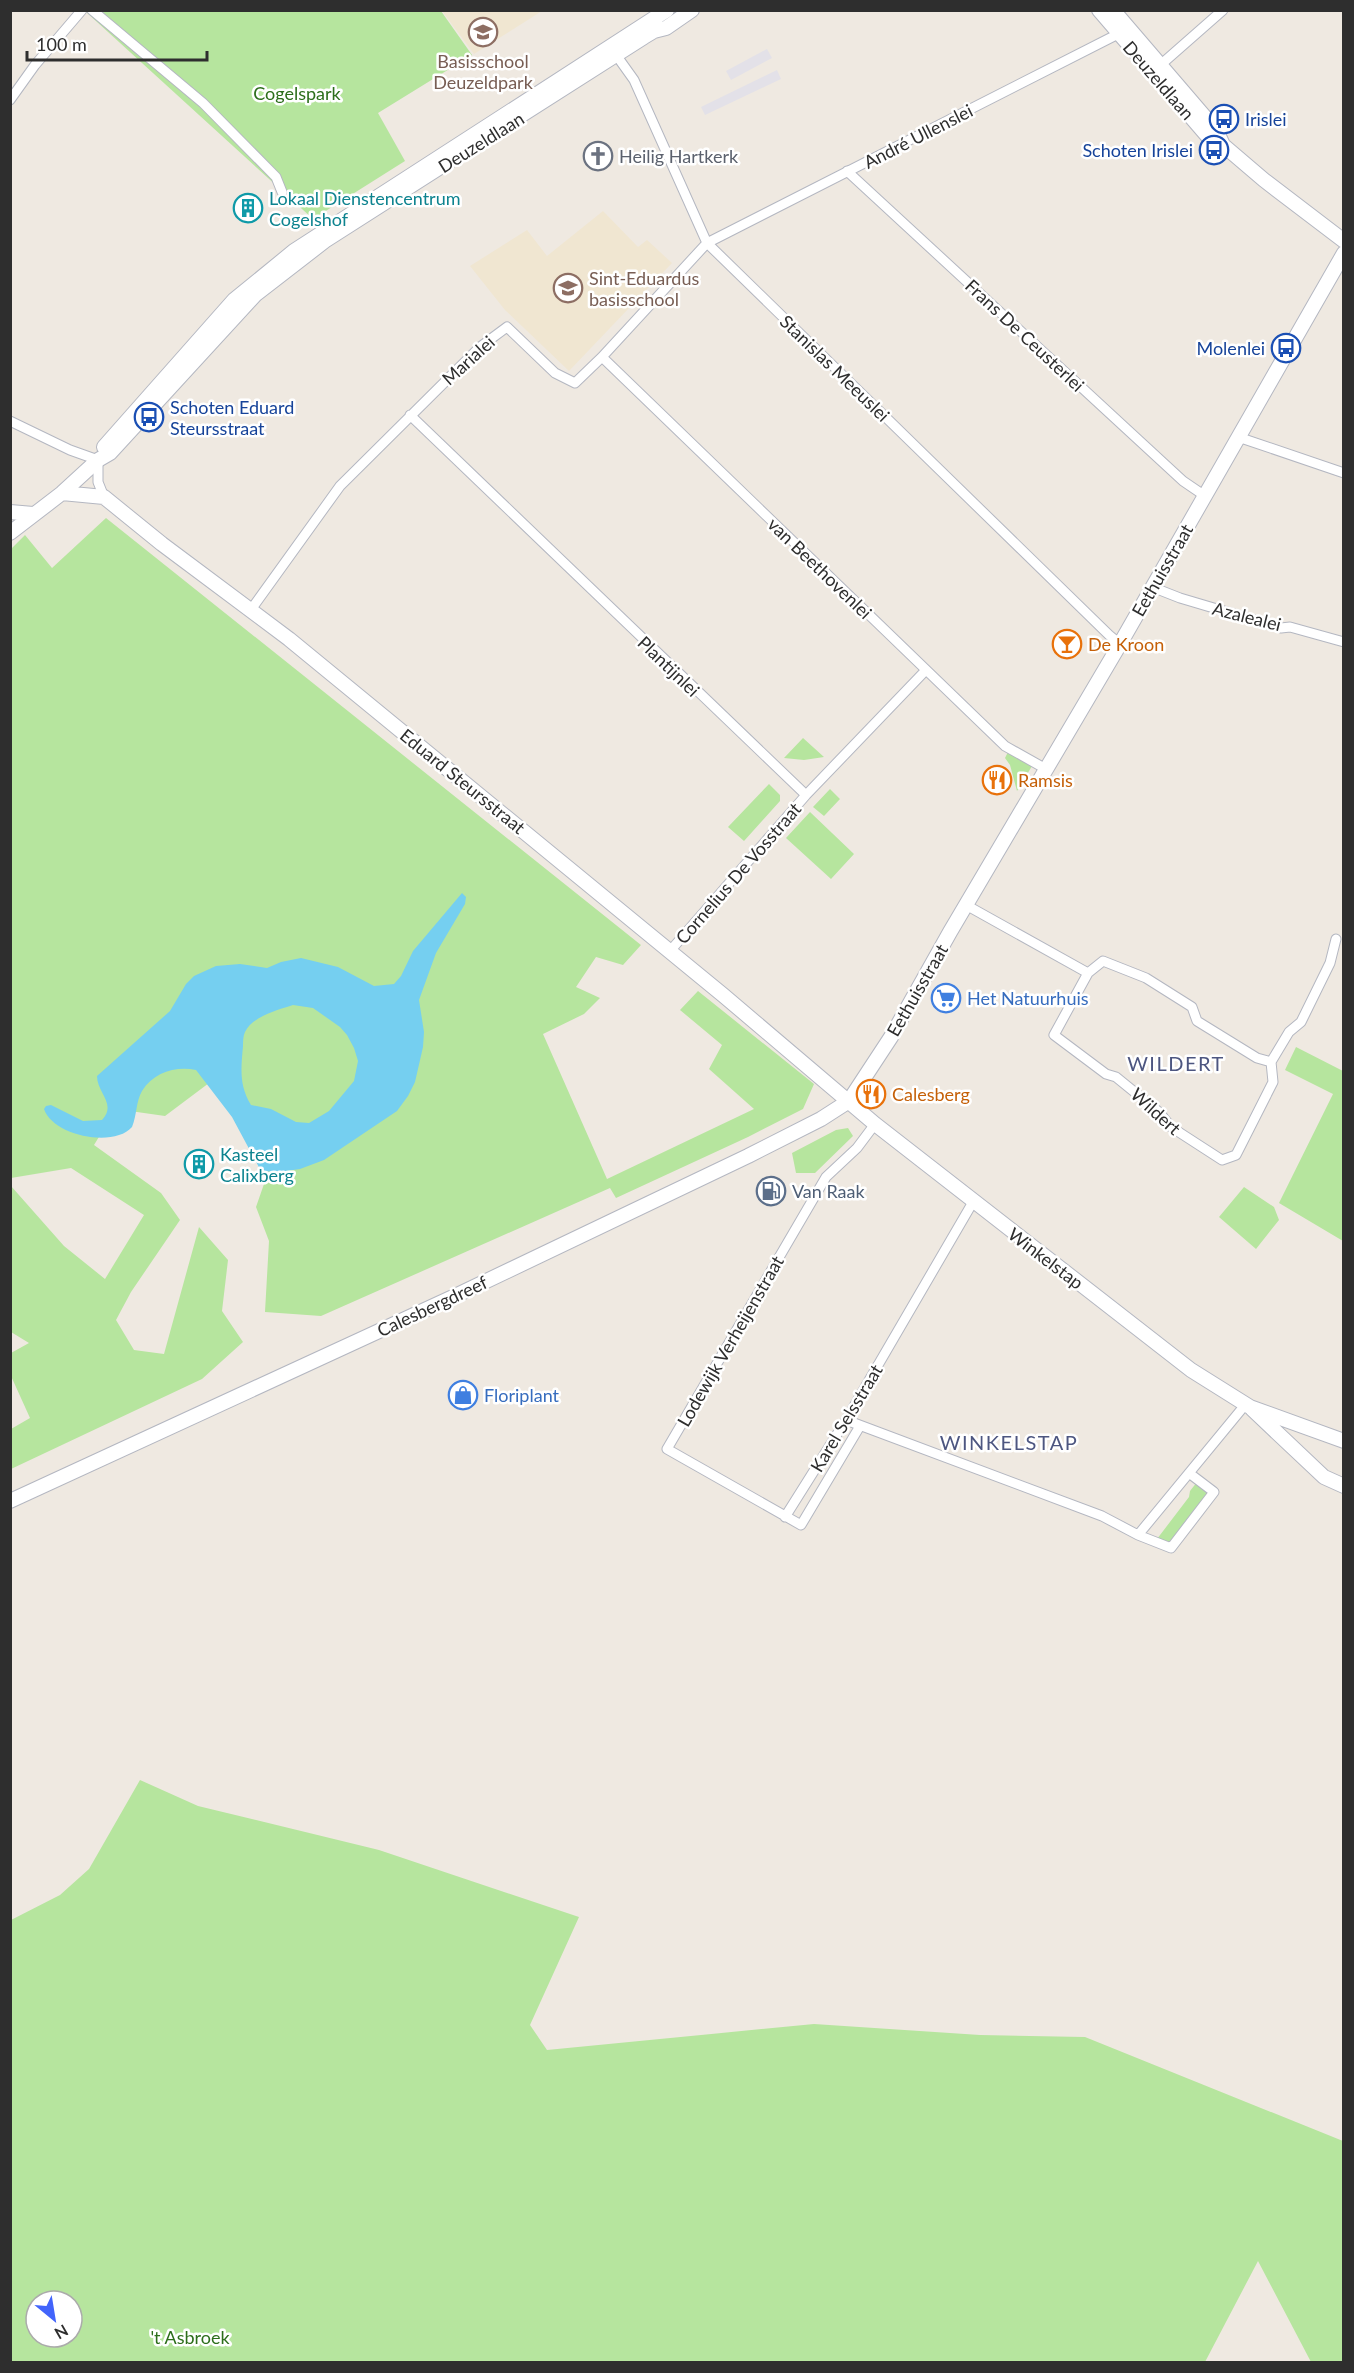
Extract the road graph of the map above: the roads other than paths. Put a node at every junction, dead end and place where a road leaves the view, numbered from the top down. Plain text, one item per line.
1 (82, 10) edge
2 (92, 10) edge
3 (667, 10) edge
4 (1099, 10) edge
5 (1113, 10) edge
6 (1223, 10) edge
7 (688, 12) edge
8 (1124, 31) junction
9 (614, 51) junction
10 (1157, 68) junction
11 (10, 99) edge
12 (847, 171) junction
13 (282, 192) dead end
14 (1344, 241) edge
15 (707, 243) junction
16 (1344, 253) edge
17 (602, 357) junction
18 (410, 415) junction
19 (10, 422) edge
20 (1239, 437) junction
21 (98, 460) junction
22 (1344, 473) edge
23 (62, 493) junction
24 (1205, 496) junction
25 (104, 497) junction
26 (10, 512) edge
27 (33, 514) junction
28 (10, 533) edge
29 (1152, 587) junction
30 (250, 611) junction
31 (1344, 642) edge
32 (1120, 644) junction
33 (926, 670) junction
34 (1046, 769) junction
35 (806, 795) junction
36 (966, 905) junction
37 (1336, 939) dead end
38 (670, 951) junction
39 (1088, 973) junction
40 (1271, 1062) junction
41 (849, 1101) junction
42 (874, 1125) junction
43 (973, 1202) junction
44 (1248, 1406) junction
45 (846, 1420) junction
46 (860, 1426) junction
47 (1344, 1441) edge
48 (1190, 1473) junction
49 (1344, 1486) edge
50 (10, 1501) edge
51 (785, 1517) junction
52 (1138, 1534) junction

1 - 11 street
2 - 13 street
3 - 9 street, Deuzeldlaan
4 - 8 street, Deuzeldlaan
5 - 8 street, Deuzeldlaan
6 - 10 street
7 - 9 street, Deuzeldlaan
8 - 10 street, Deuzeldlaan
8 - 12 street, André Ullenslei
9 - 15 street, Stanislas Meeuslei
9 - 21 street, Deuzeldlaan
10 - 14 street, Deuzeldlaan
12 - 15 street, André Ullenslei
12 - 24 street, Frans De Ceusterlei
15 - 17 street, Marialei
15 - 32 street, Stanislas Meeuslei
16 - 20 street, Eethuisstraat
17 - 18 street, Marialei
17 - 33 street, van Beethovenlei
18 - 30 street, Marialei
18 - 35 street, Plantijnlei
19 - 21 street
20 - 22 street
20 - 24 street, Eethuisstraat
21 - 23 street, Deuzeldlaan
21 - 25 street
23 - 25 street
23 - 27 street, Deuzeldlaan
24 - 29 street, Eethuisstraat
25 - 30 street, Eduard Steursstraat
26 - 27 street
27 - 28 street, Deuzeldlaan
29 - 31 street, Azalealei
29 - 32 street, Eethuisstraat
30 - 38 street, Eduard Steursstraat
32 - 34 street, Eethuisstraat
33 - 34 street, van Beethovenlei
33 - 35 street
34 - 36 street, Eethuisstraat
35 - 38 street, Cornelius De Vosstraat
36 - 39 street
36 - 41 street, Eethuisstraat
37 - 40 street, Wildert
38 - 41 street, Eduard Steursstraat
39 - 40 street
39 - 40 street, Wildert
41 - 42 street, Winkelstap
41 - 50 street, Calesbergdreef
42 - 43 street, Winkelstap
42 - 51 street, Lodewijk Verheijenstraat
43 - 44 street, Winkelstap
43 - 45 street, Karel Selsstraat
44 - 47 street, Winkelstap
44 - 48 street
44 - 49 street, Winkelstap
45 - 46 street
45 - 51 street, Karel Selsstraat
46 - 51 street, Karel Selsstraat
46 - 52 street
48 - 52 street
48 - 52 street

